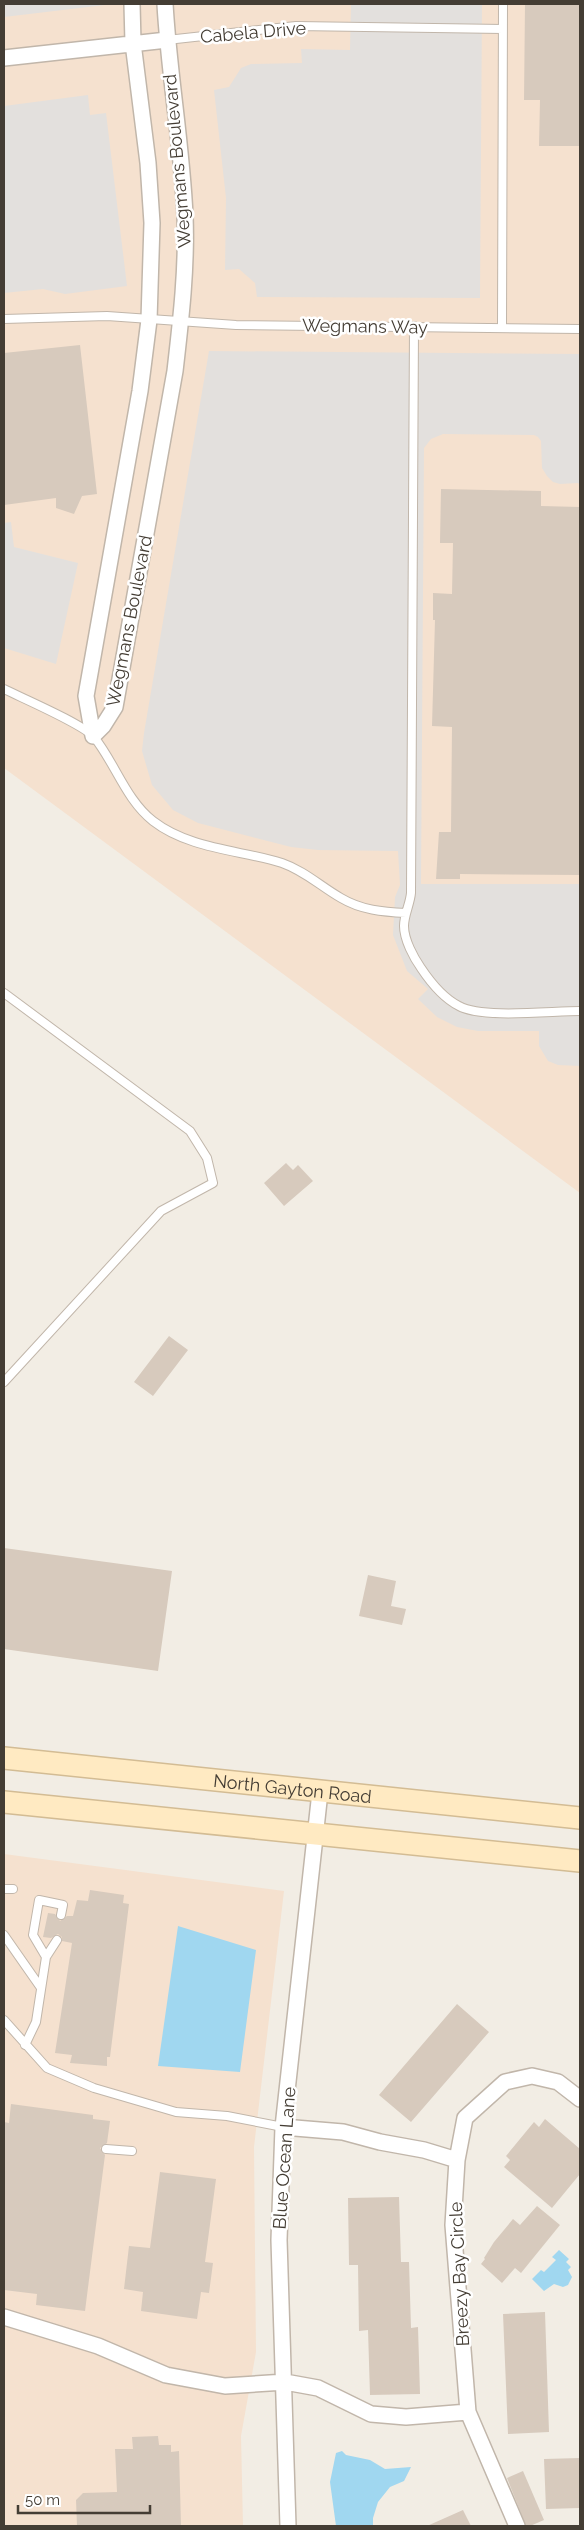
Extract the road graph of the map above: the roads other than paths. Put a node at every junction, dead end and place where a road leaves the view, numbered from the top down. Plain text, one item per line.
1 (132, 4) edge
2 (165, 4) edge
3 (503, 4) edge
4 (503, 29) junction
5 (167, 40) junction
6 (133, 43) junction
7 (4, 58) edge
8 (4, 319) edge
9 (149, 320) junction
10 (181, 322) junction
11 (414, 326) junction
12 (502, 327) junction
13 (580, 329) edge
14 (4, 689) edge
15 (93, 736) junction
16 (406, 913) junction
17 (4, 993) edge
18 (580, 1011) edge
19 (4, 1382) edge
20 (4, 1758) edge
21 (320, 1792) junction
22 (4, 1802) edge
23 (580, 1818) edge
24 (315, 1834) junction
25 (580, 1860) edge
26 (4, 1889) edge
27 (13, 1889) dead end
28 (61, 1915) dead end
29 (4, 1935) edge
30 (57, 1940) dead end
31 (46, 1957) junction
32 (42, 1988) junction
33 (4, 2020) edge
34 (25, 2045) junction
35 (580, 2099) edge
36 (283, 2127) junction
37 (106, 2149) dead end
38 (132, 2152) dead end
39 (457, 2160) junction
40 (4, 2317) edge
41 (285, 2382) junction
42 (468, 2412) junction
43 (288, 2526) edge
44 (517, 2526) edge

1 - 6 street, Wegmans Boulevard
2 - 5 street, Wegmans Boulevard
3 - 4 lane
4 - 5 lane, Cabela Drive
4 - 12 lane
5 - 6 street, Cabela Drive
5 - 10 street, Wegmans Boulevard
6 - 7 street, Cabela Drive
6 - 9 street, Wegmans Boulevard
8 - 9 lane, Wegmans Way
9 - 10 lane, Wegmans Way
9 - 15 street, Wegmans Boulevard
10 - 11 lane, Wegmans Way
10 - 15 street, Wegmans Boulevard
11 - 12 lane, Wegmans Way
11 - 16 lane
12 - 13 lane, Wegmans Way
14 - 15 lane
15 - 16 lane
16 - 18 lane
17 - 19 lane
20 - 21 main road, North Gayton Road
21 - 23 main road, North Gayton Road
21 - 24 street, Blue Ocean Lane
22 - 24 main road
24 - 25 main road
24 - 36 street, Blue Ocean Lane
26 - 27 lane
28 - 31 lane
29 - 32 lane
30 - 31 lane
31 - 32 lane
32 - 34 lane
33 - 34 lane
34 - 36 lane
35 - 39 street, Breezy Bay Circle
36 - 39 street
36 - 41 street, Blue Ocean Lane
37 - 38 lane
39 - 42 street, Breezy Bay Circle
40 - 41 street
41 - 42 street
41 - 43 street, Blue Ocean Lane
42 - 44 street, Breezy Bay Circle

